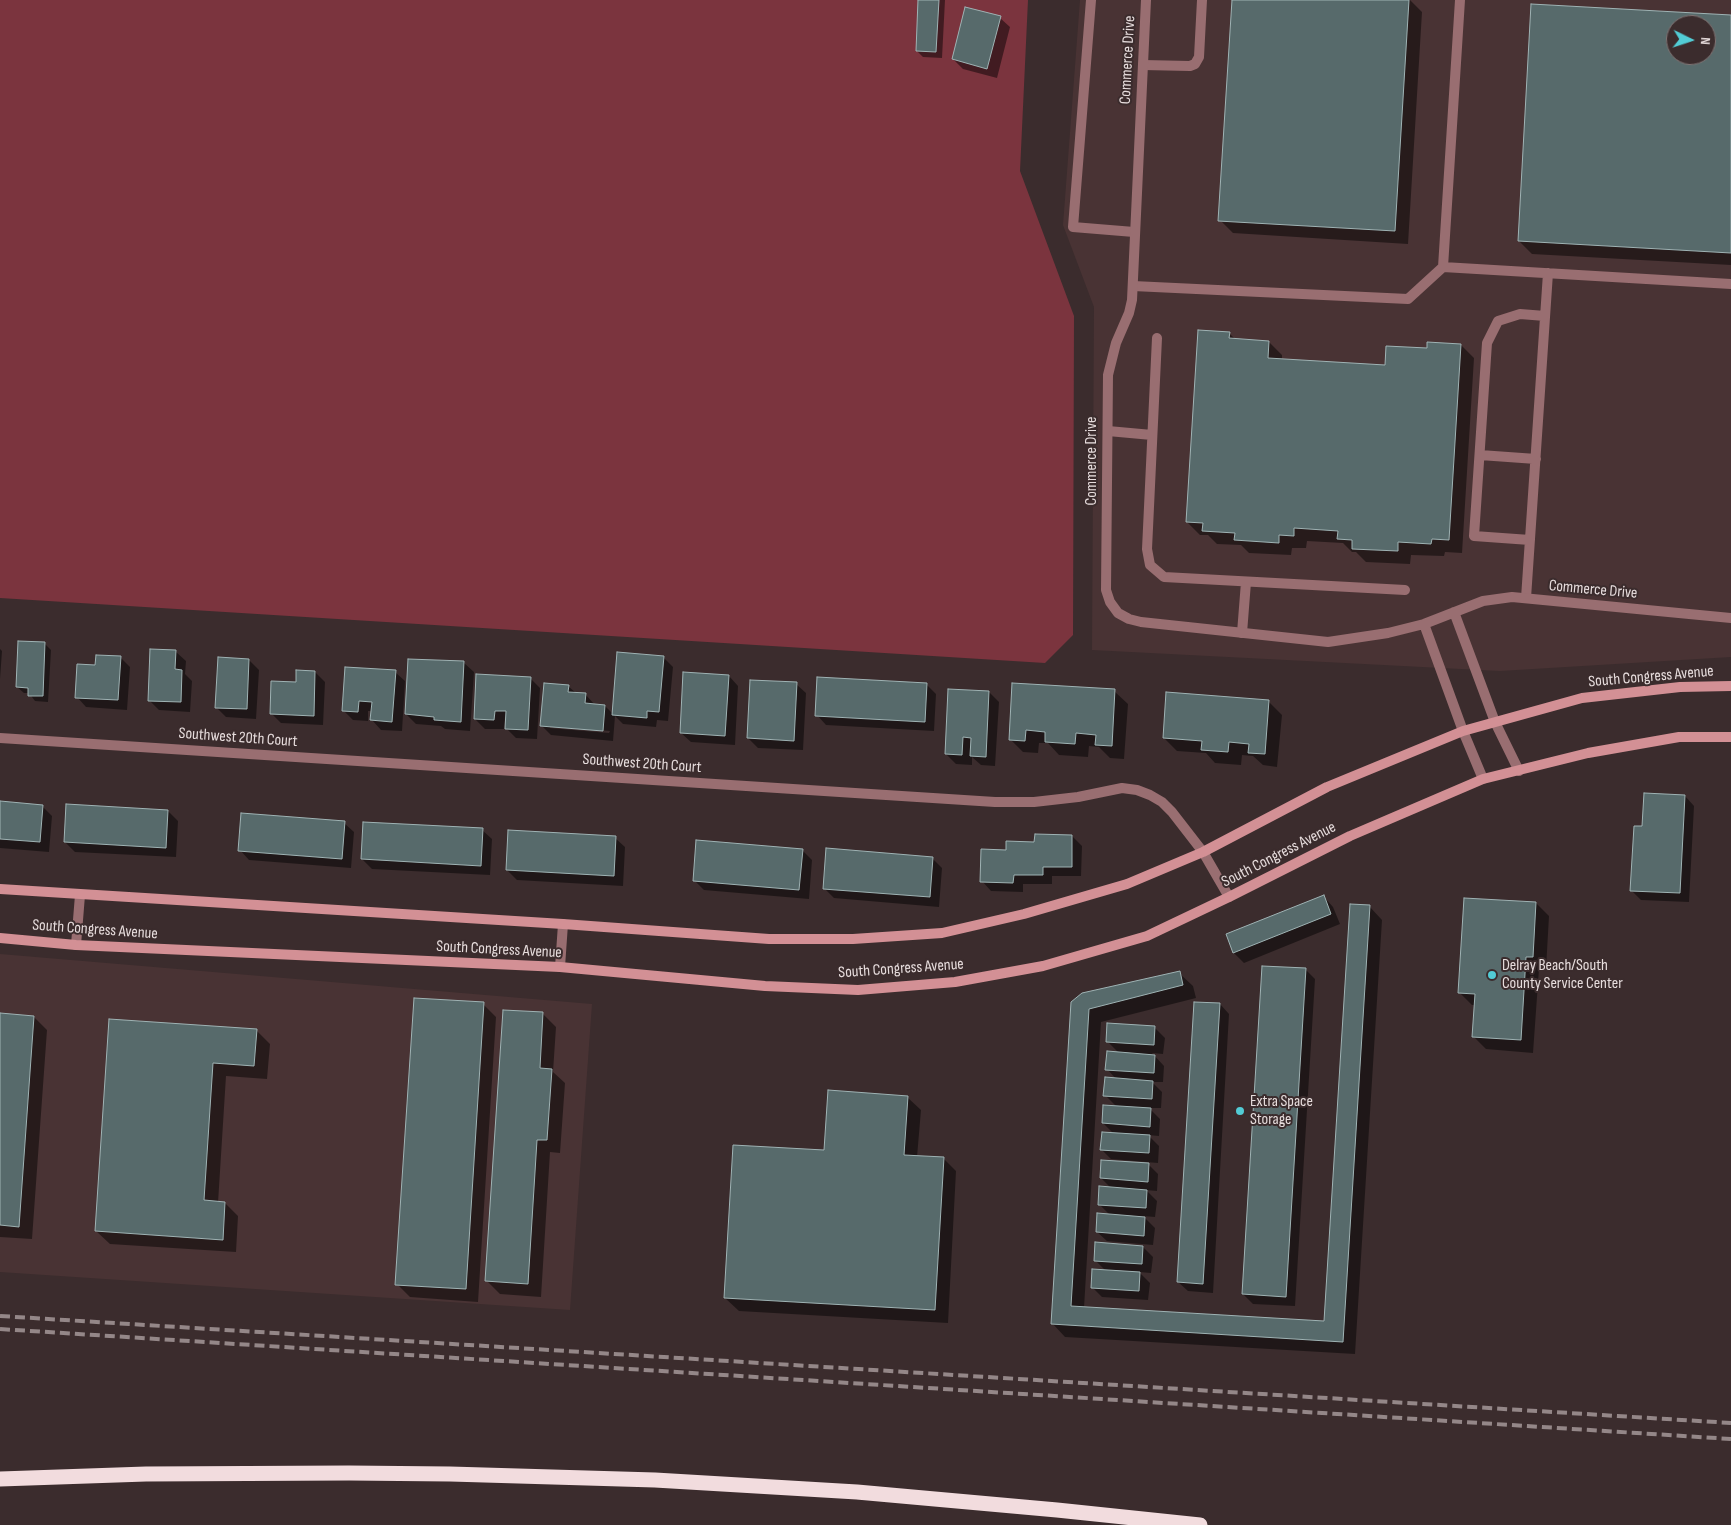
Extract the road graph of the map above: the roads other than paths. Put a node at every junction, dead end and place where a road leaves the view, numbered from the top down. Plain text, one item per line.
1 (1091, 0) edge
2 (1146, 0) edge
3 (1202, 0) edge
4 (1460, 0) edge
5 (1143, 65) junction
6 (1134, 232) junction
7 (1443, 267) junction
8 (1548, 273) junction
9 (1731, 284) edge
10 (1132, 286) junction
11 (1545, 316) junction
12 (1157, 338) dead end
13 (1108, 431) junction
14 (1152, 435) junction
15 (1480, 455) junction
16 (1536, 458) junction
17 (1530, 540) junction
18 (1246, 582) junction
19 (1405, 590) dead end
20 (1526, 598) junction
21 (1454, 612) junction
22 (1731, 618) edge
23 (1424, 624) junction
24 (1242, 633) junction
25 (1731, 686) edge
26 (1495, 722) junction
27 (1462, 731) junction
28 (1731, 737) edge
29 (0, 738) edge
30 (1519, 770) junction
31 (1483, 779) junction
32 (1203, 852) junction
33 (0, 889) edge
34 (80, 895) junction
35 (1229, 897) junction
36 (563, 924) junction
37 (0, 938) edge
38 (76, 945) junction
39 (560, 967) junction
40 (0, 1479) edge
41 (1200, 1525) edge

1 - 6 street
2 - 5 street, Commerce Drive
3 - 5 street
4 - 7 street
5 - 6 street, Commerce Drive
6 - 10 street, Commerce Drive
7 - 8 street
7 - 10 street
8 - 9 street
8 - 11 street
10 - 13 street, Commerce Drive
11 - 15 street
11 - 16 street
12 - 14 street
13 - 14 street
13 - 24 street, Commerce Drive
14 - 18 street
15 - 16 street
15 - 17 street
16 - 17 street
17 - 20 street
18 - 19 street
18 - 24 street
20 - 21 street, Commerce Drive
20 - 22 street, Commerce Drive
21 - 23 street, Commerce Drive
21 - 26 street
23 - 24 street, Commerce Drive
23 - 27 street
25 - 26 main road, South Congress Avenue
26 - 27 main road, South Congress Avenue
26 - 30 street
27 - 31 street
27 - 32 main road, South Congress Avenue
28 - 30 main road, South Congress Avenue
29 - 32 street, Southwest 20th Court
30 - 31 main road, South Congress Avenue
31 - 35 main road, South Congress Avenue
32 - 35 street, Southwest 20th Court
32 - 36 main road, South Congress Avenue
33 - 34 main road, South Congress Avenue
34 - 36 main road, South Congress Avenue
34 - 38 street
35 - 39 main road, South Congress Avenue
36 - 39 street
37 - 38 main road, South Congress Avenue
38 - 39 main road, South Congress Avenue
40 - 41 highway

